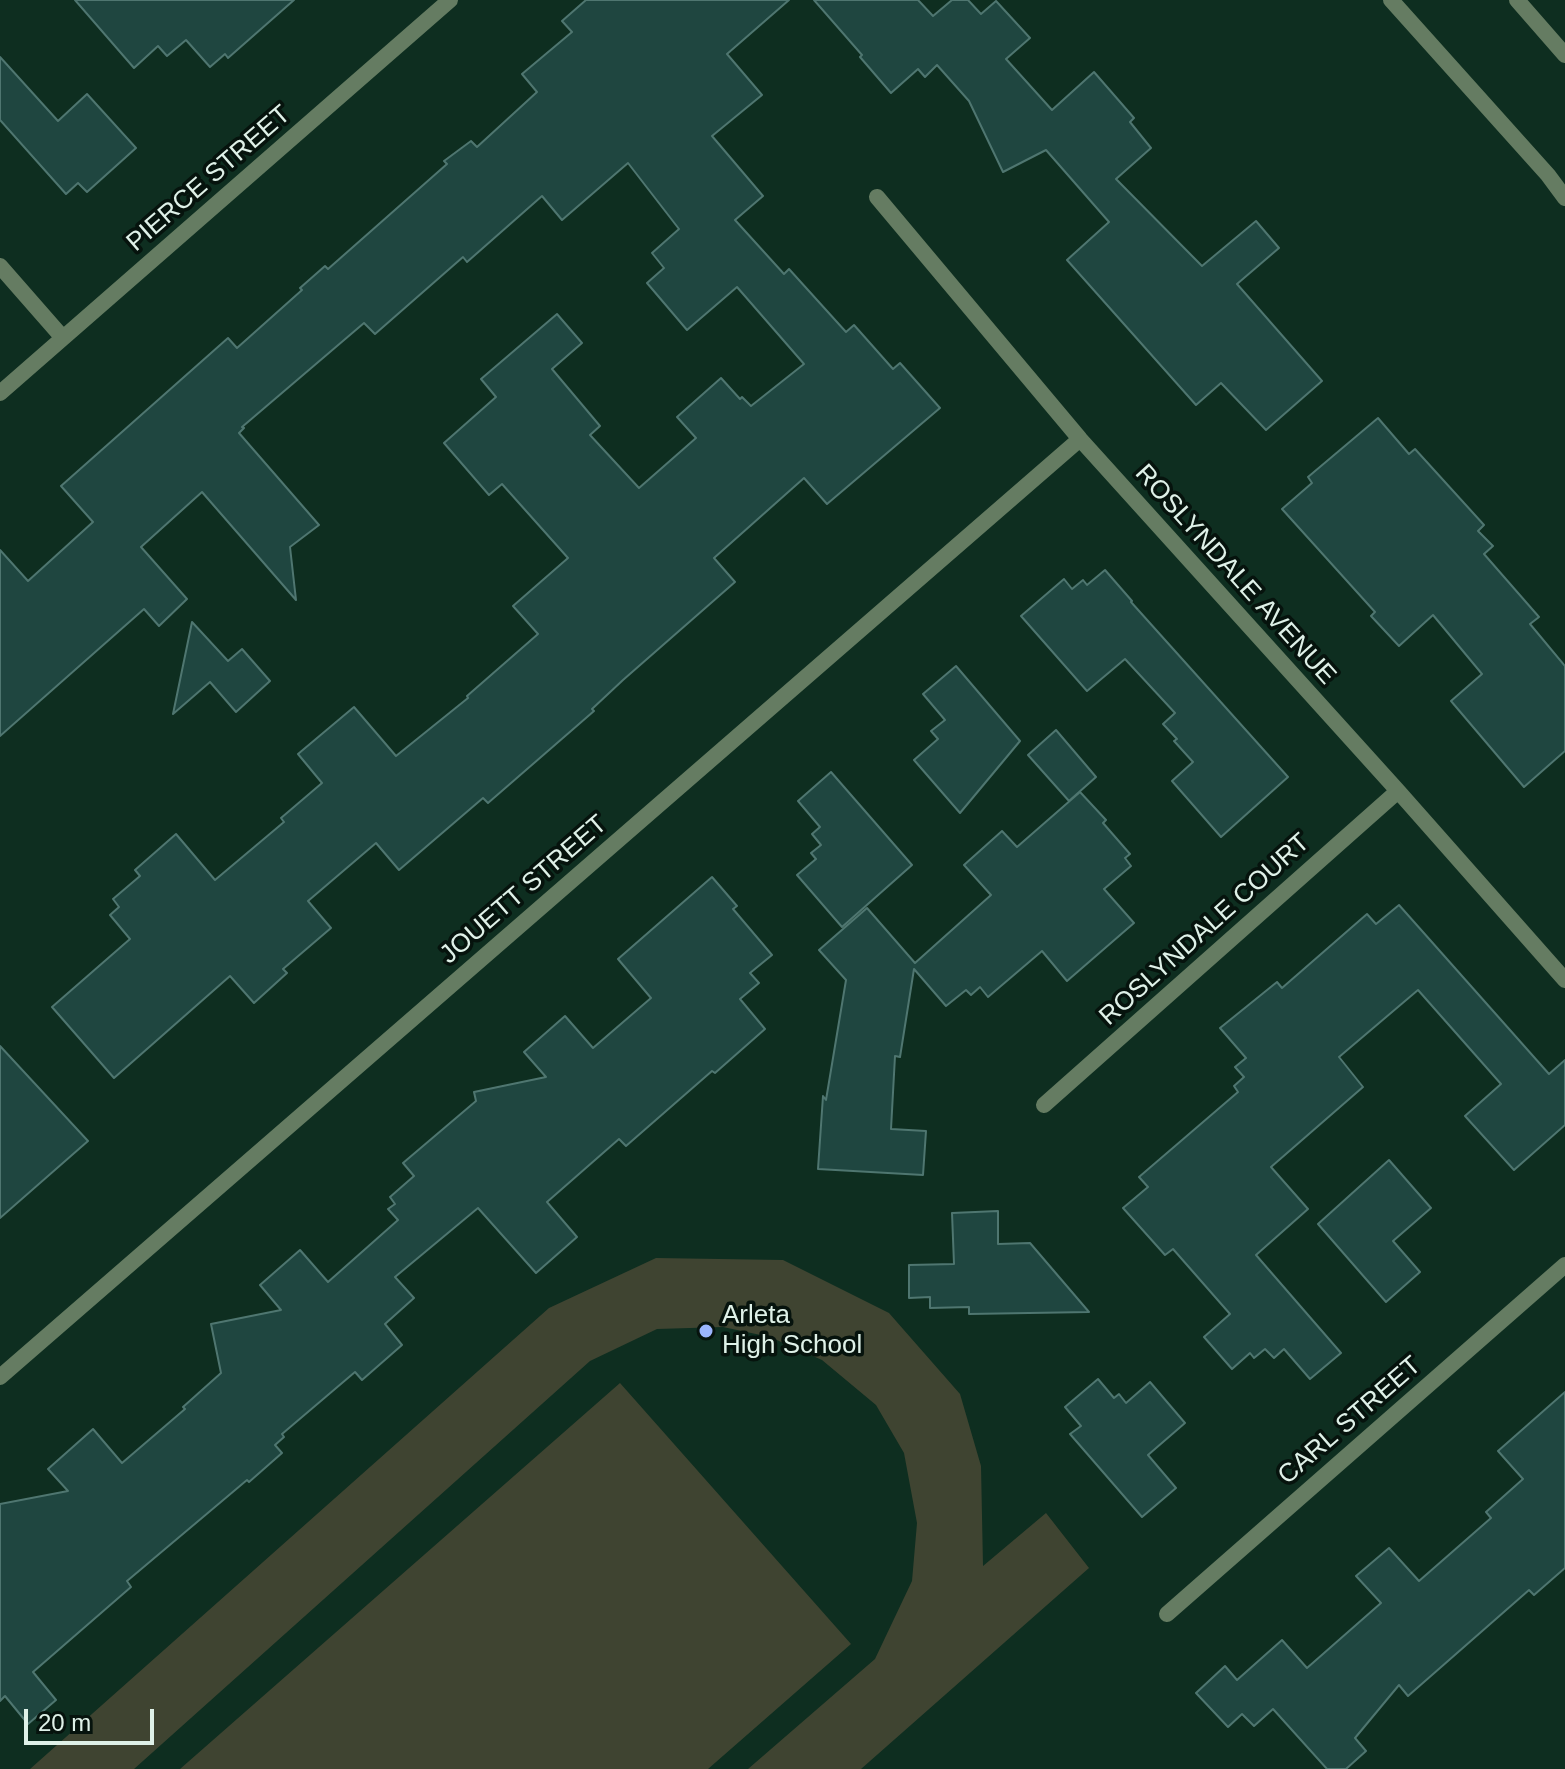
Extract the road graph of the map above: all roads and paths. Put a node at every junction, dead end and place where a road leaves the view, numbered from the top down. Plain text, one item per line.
1 (450, 0) edge
2 (1391, 0) edge
3 (1517, 0) edge
4 (1565, 55) edge
5 (877, 197) dead end
6 (1565, 198) edge
7 (0, 266) edge
8 (63, 338) junction
9 (0, 393) edge
10 (1080, 439) junction
11 (1398, 791) junction
12 (1565, 980) edge
13 (1044, 1105) dead end
14 (1565, 1265) edge
15 (0, 1377) edge
16 (1167, 1614) dead end

1 - 8 street, PIERCE STREET
2 - 6 street
3 - 4 street
5 - 10 street, ROSLYNDALE AVENUE
7 - 8 street
8 - 9 street, PIERCE STREET
10 - 11 street, ROSLYNDALE AVENUE
10 - 15 street, JOUETT STREET
11 - 12 street, ROSLYNDALE AVENUE
11 - 13 street, ROSLYNDALE COURT
14 - 16 street, CARL STREET

